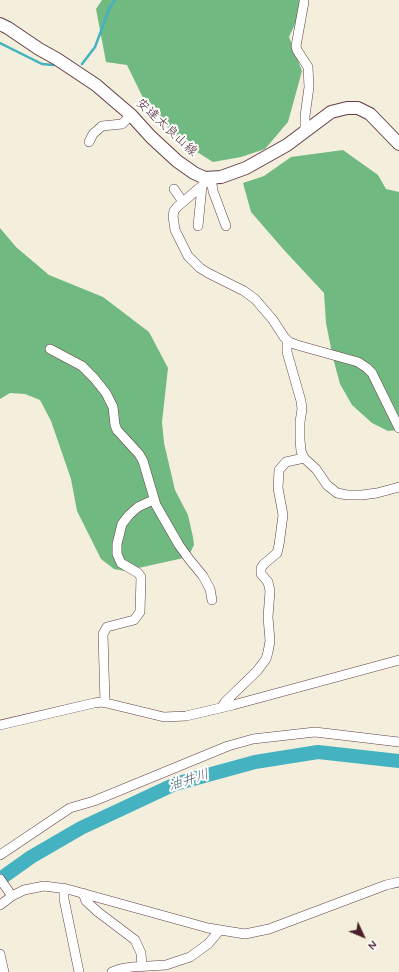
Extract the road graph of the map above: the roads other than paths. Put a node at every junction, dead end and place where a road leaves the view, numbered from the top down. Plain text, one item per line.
1 (304, 2) dead end
2 (0, 24) edge
3 (131, 115) junction
4 (305, 131) junction
5 (89, 142) dead end
6 (399, 144) edge
7 (207, 182) junction
8 (174, 189) dead end
9 (183, 202) junction
10 (198, 226) dead end
11 (226, 226) dead end
12 (287, 340) junction
13 (50, 349) dead end
14 (399, 428) edge
15 (304, 458) junction
16 (399, 487) edge
17 (154, 500) junction
18 (212, 600) dead end
19 (399, 660) edge
20 (105, 703) junction
21 (222, 707) junction
22 (0, 725) edge
23 (399, 742) edge
24 (0, 855) edge
25 (0, 879) edge
26 (399, 882) edge
27 (64, 888) junction
28 (83, 893) junction
29 (12, 896) junction
30 (0, 905) edge
31 (220, 930) junction
32 (0, 954) edge
33 (142, 967) junction
34 (4, 972) edge
35 (79, 972) edge
36 (112, 972) edge

1 - 4 street
2 - 3 main road, 安達太良山線
3 - 5 street
3 - 7 main road, 安達太良山線
4 - 6 main road
4 - 7 main road
7 - 9 street
7 - 10 street
7 - 11 street
8 - 9 street
9 - 12 street
12 - 14 street
12 - 15 street
13 - 17 street
15 - 16 street
15 - 21 street
17 - 18 street
17 - 20 street
19 - 21 street
20 - 21 street
20 - 22 street
23 - 24 street
25 - 29 street
26 - 31 street
27 - 28 street
27 - 29 street
27 - 35 street
28 - 31 street
28 - 33 street
29 - 30 street
31 - 33 street
32 - 34 street
33 - 36 street

